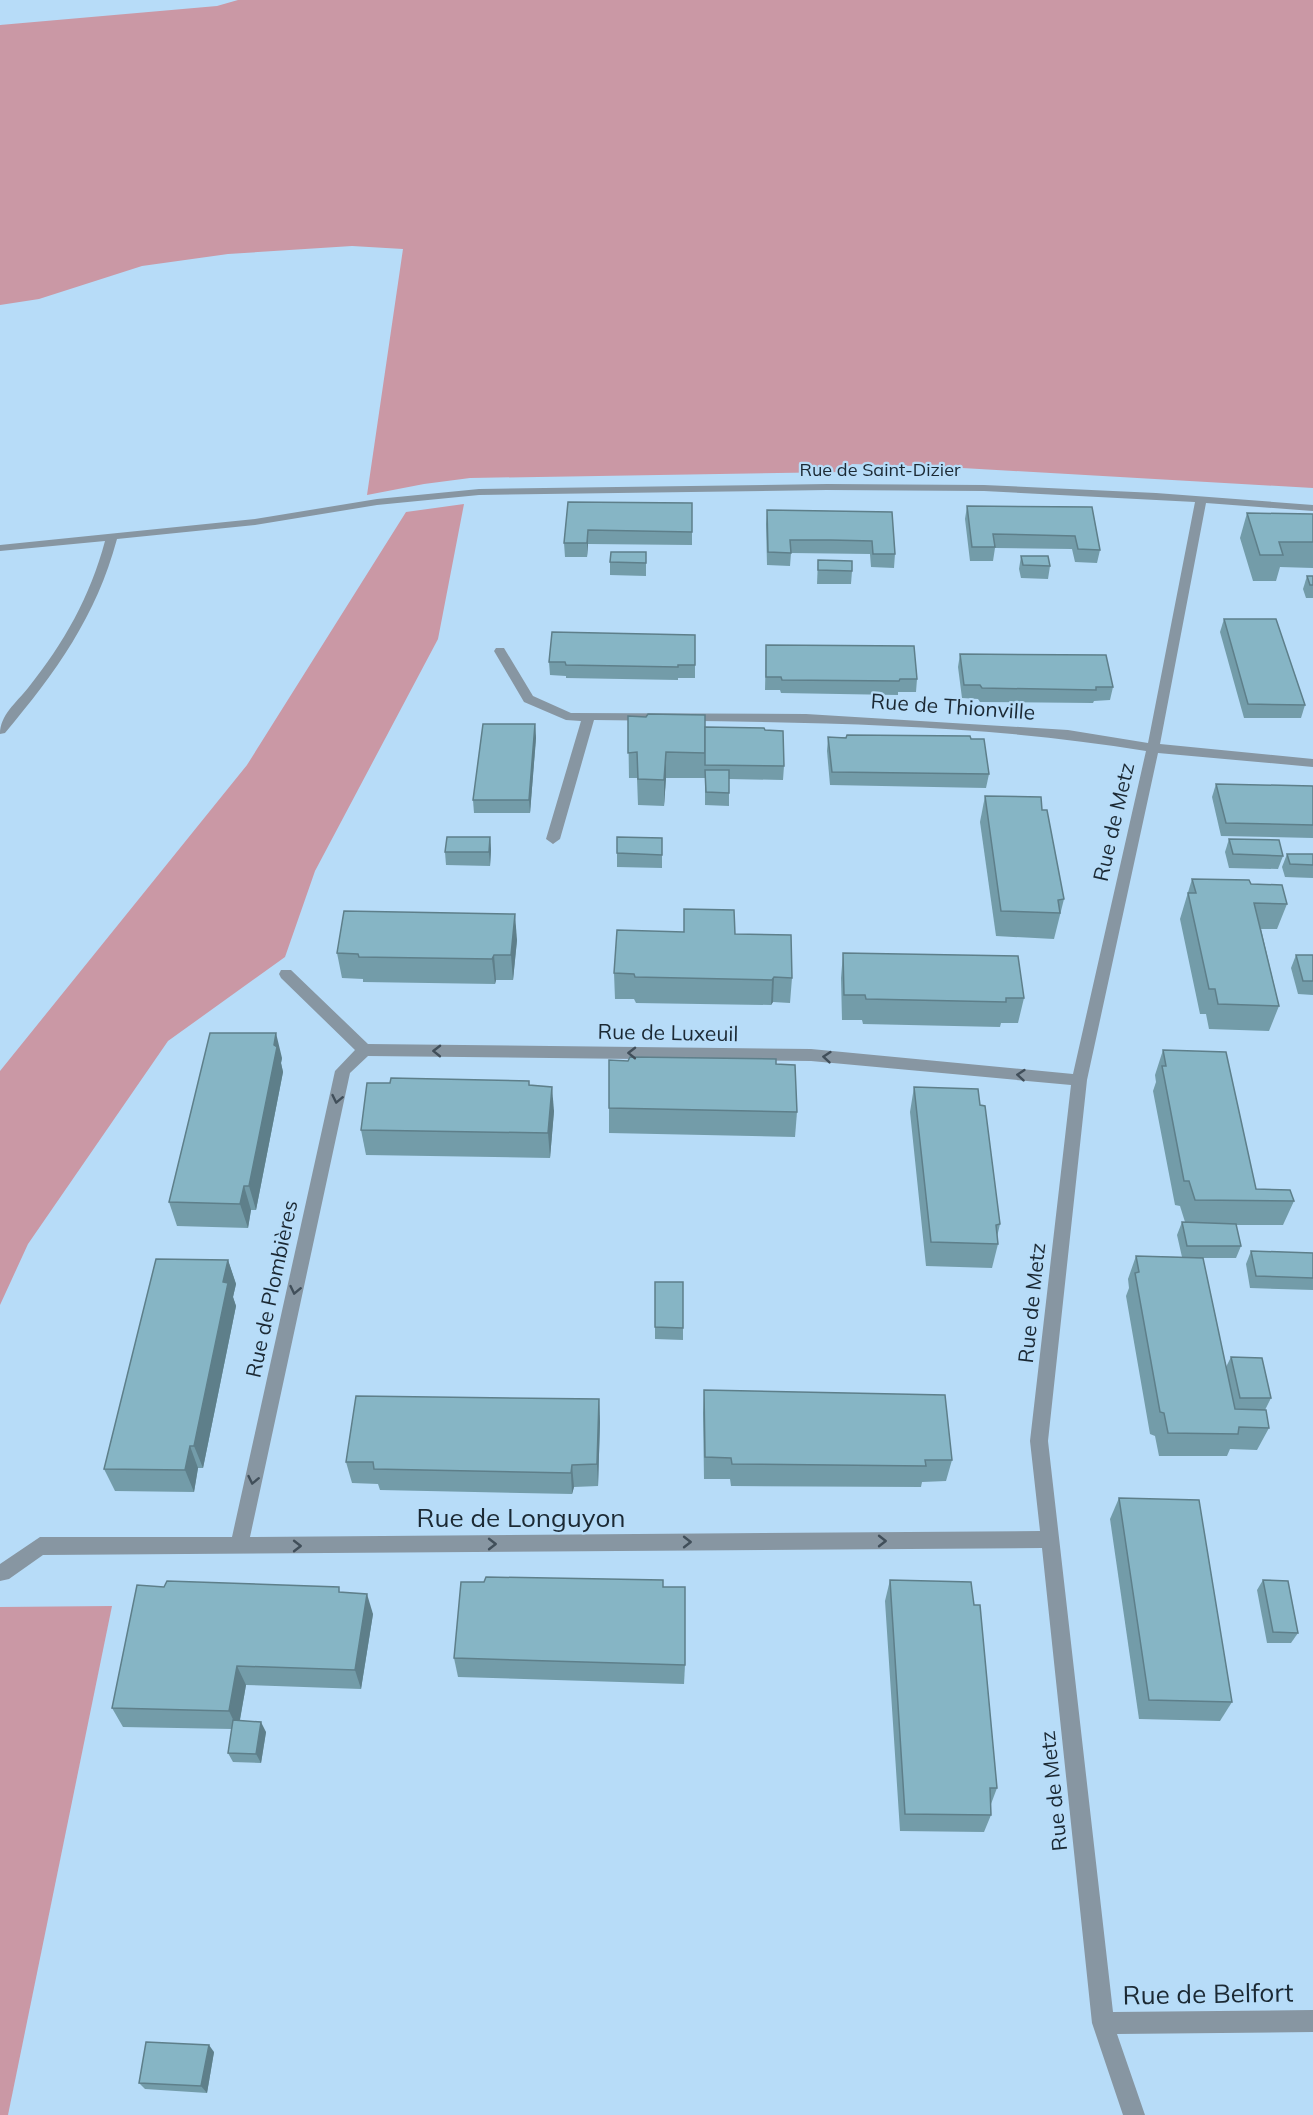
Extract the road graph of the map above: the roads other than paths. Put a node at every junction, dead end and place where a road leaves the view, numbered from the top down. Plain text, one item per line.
1 (1201, 500) junction
2 (1313, 508) edge
3 (112, 537) junction
4 (0, 548) edge
5 (500, 651) dead end
6 (589, 716) junction
7 (0, 730) edge
8 (1153, 748) junction
9 (1313, 764) edge
10 (553, 839) dead end
11 (286, 974) dead end
12 (364, 1050) junction
13 (1079, 1080) junction
14 (1049, 1539) junction
15 (239, 1546) junction
16 (2, 1573) dead end
17 (1313, 2020) edge
18 (1103, 2023) junction
19 (1134, 2115) edge

1 - 2 street, Rue de Saint-Dizier
1 - 3 street, Rue de Saint-Dizier
1 - 8 street, Rue de Metz
3 - 4 street, Rue de Saint-Dizier
3 - 7 street
5 - 6 street, Rue de Thionville
6 - 8 street, Rue de Thionville
6 - 10 street
8 - 9 street, Rue de Thionville
8 - 13 street, Rue de Metz
11 - 12 street
13 -> 12 street, Rue de Luxeuil
12 -> 15 street, Rue de Plombières
13 - 14 street, Rue de Metz
15 -> 14 street, Rue de Longuyon
14 - 18 street, Rue de Metz
15 - 16 street, Rue de Longuyon
17 - 18 street, Rue de Belfort
18 - 19 street, Rue de Metz

